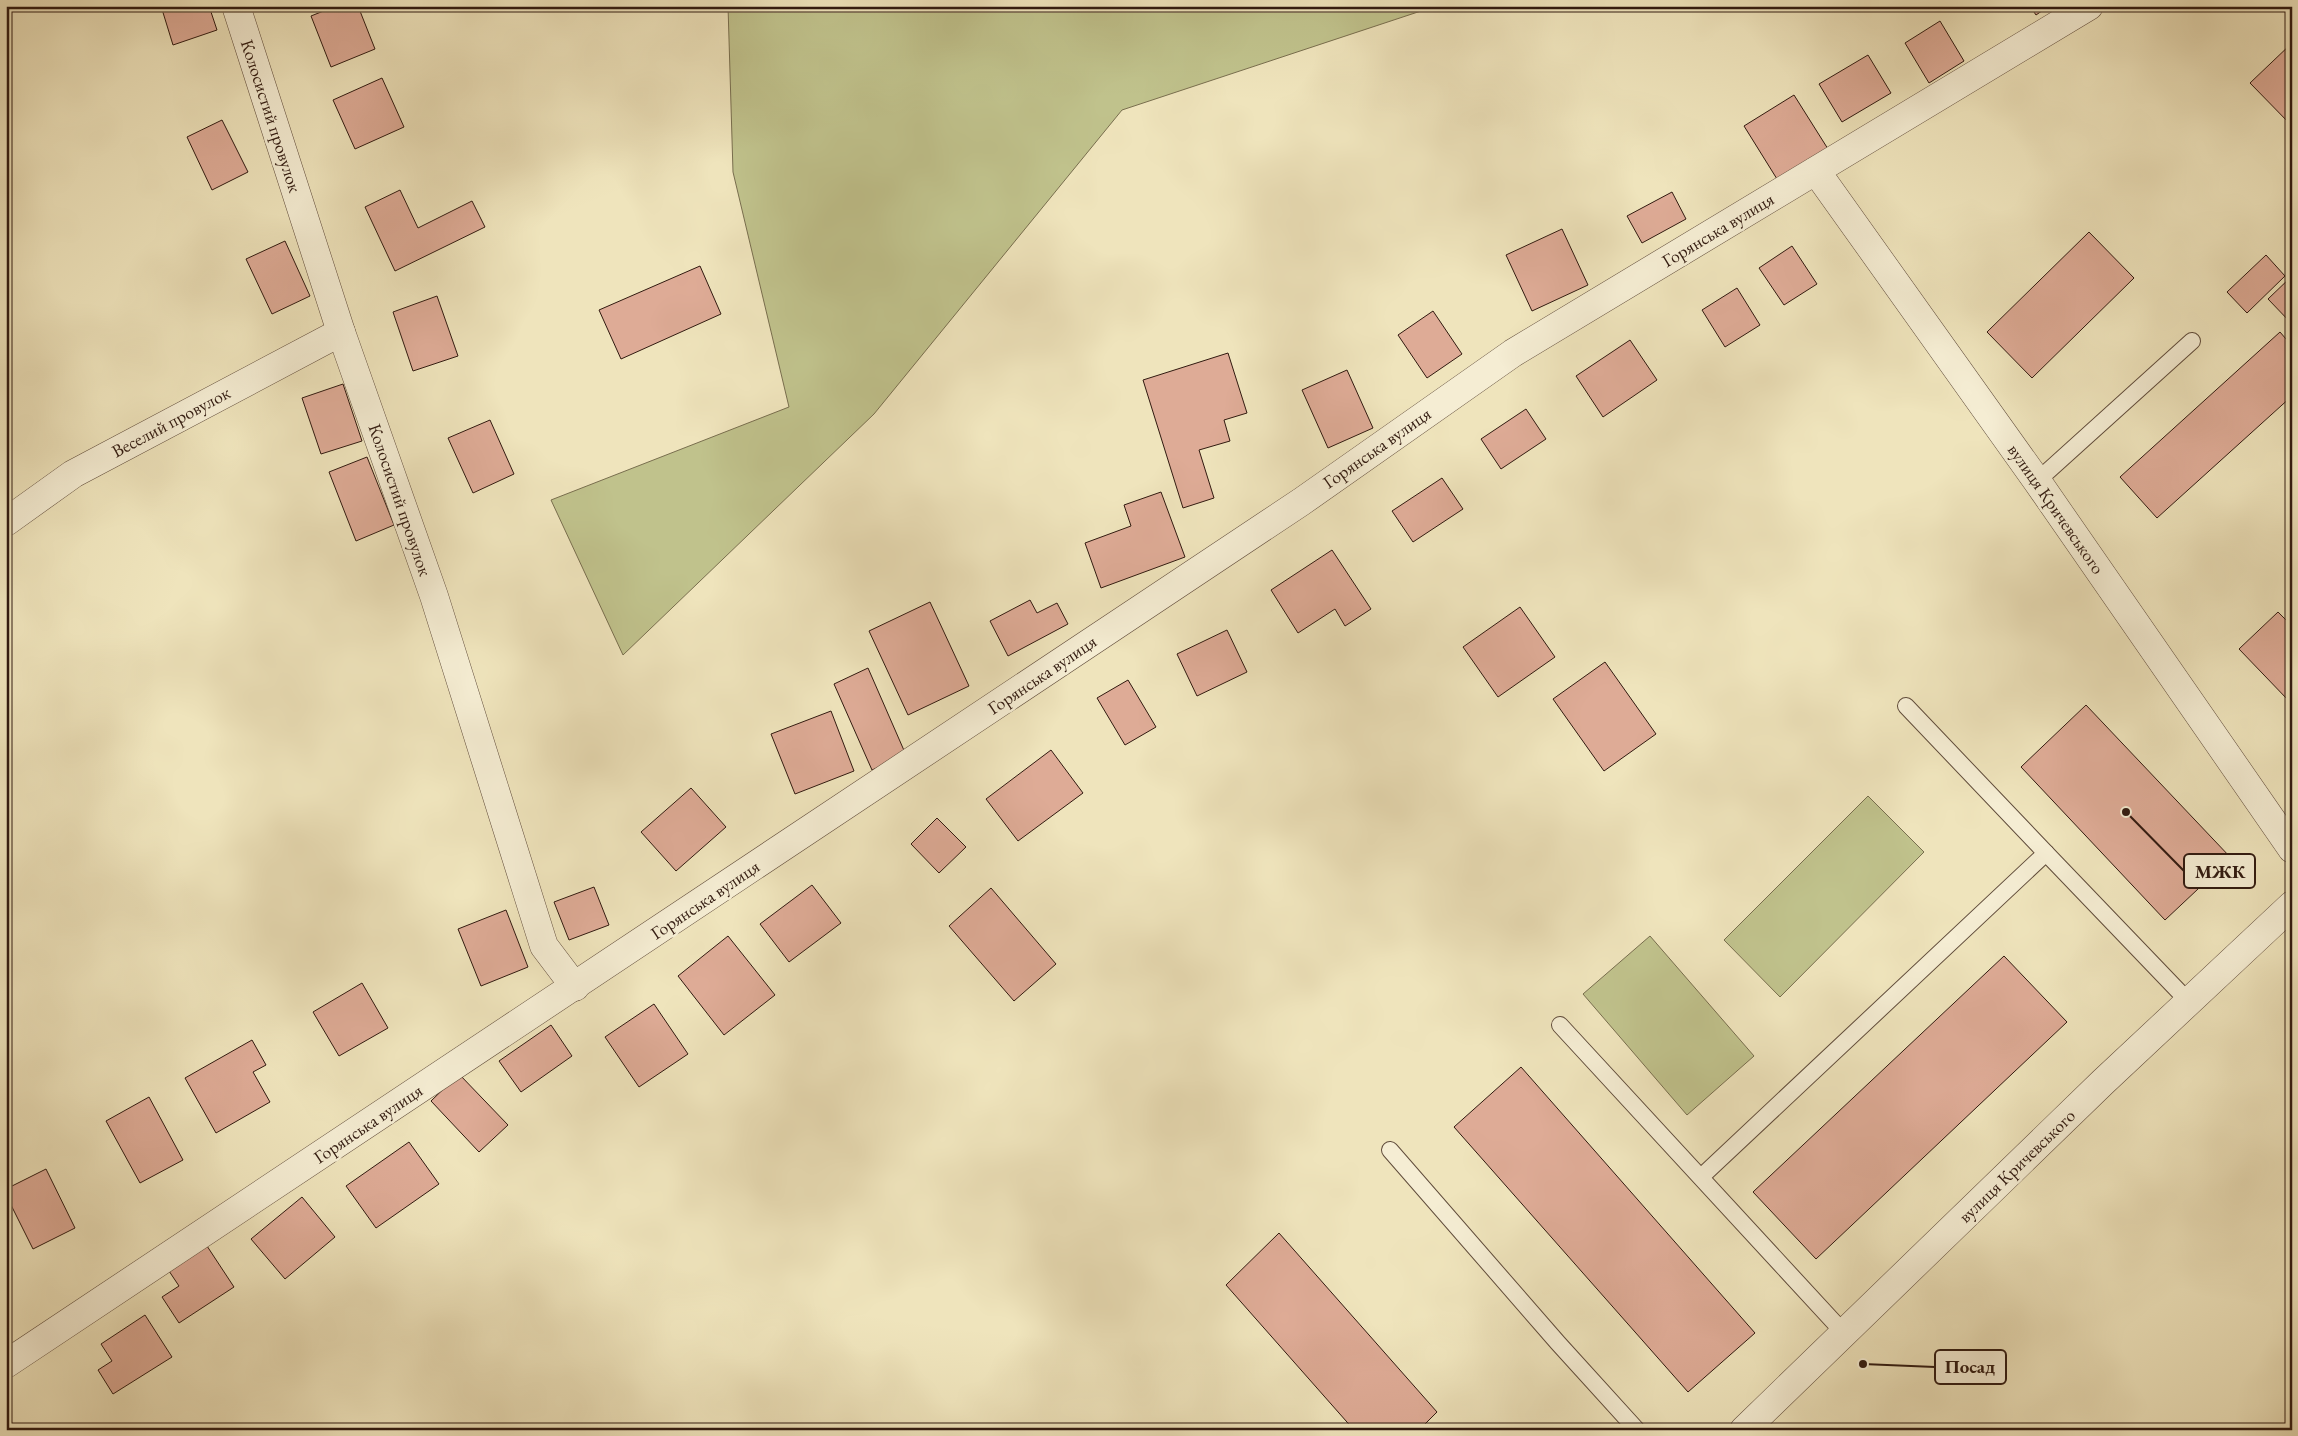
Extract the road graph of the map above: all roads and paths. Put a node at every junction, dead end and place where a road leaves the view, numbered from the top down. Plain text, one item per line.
1 (236, 6) edge
2 (2090, 6) edge
3 (1816, 171) junction
4 (341, 332) junction
5 (2192, 341) dead end
6 (2037, 481) junction
7 (6, 522) edge
8 (1906, 706) dead end
9 (2292, 849) edge
10 (2046, 853) junction
11 (2292, 905) edge
12 (575, 987) junction
13 (2188, 1001) junction
14 (1560, 1025) dead end
15 (1390, 1150) dead end
16 (1700, 1177) junction
17 (1844, 1333) junction
18 (6, 1364) edge
19 (1637, 1430) edge
20 (1744, 1430) edge

1 - 4 street, Колосистий провулок
2 - 3 street, Горянська вулиця
3 - 6 street, вулиця Кричевського
3 - 12 street, Горянська вулиця
4 - 7 street, Веселий провулок
4 - 12 street, Колосистий провулок
5 - 6 lane
6 - 9 street, вулиця Кричевського
8 - 10 lane
10 - 13 lane
10 - 16 lane
11 - 13 street, вулиця Кричевського
12 - 18 street, Горянська вулиця
13 - 17 street, вулиця Кричевського
14 - 16 lane
15 - 19 lane
16 - 17 lane
17 - 20 street, вулиця Кричевського

